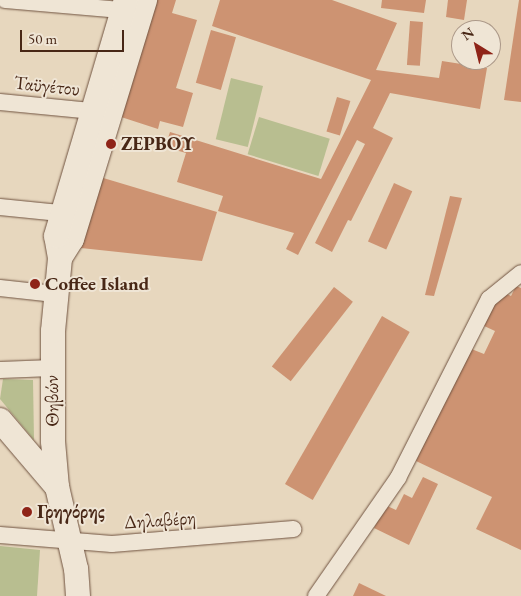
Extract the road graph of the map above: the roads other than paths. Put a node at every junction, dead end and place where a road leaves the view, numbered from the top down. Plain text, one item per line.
1 (4, 0) edge
2 (145, 0) edge
3 (124, 5) edge
4 (0, 102) edge
5 (91, 111) junction
6 (0, 207) edge
7 (60, 212) junction
8 (60, 258) junction
9 (521, 273) edge
10 (0, 288) edge
11 (56, 294) junction
12 (52, 368) junction
13 (0, 370) edge
14 (0, 420) edge
15 (57, 487) junction
16 (293, 529) dead end
17 (0, 535) edge
18 (69, 542) junction
19 (61, 596) edge
20 (78, 596) edge
21 (316, 596) edge

1 - 3 street
2 - 8 main road, Θηβών
3 - 5 main road, Θηβών
4 - 5 street, Ταϋγέτου
5 - 7 main road, Θηβών
6 - 7 street
7 - 8 main road, Θηβών
8 - 11 main road, Θηβών
9 - 21 street
10 - 11 street
11 - 12 main road, Θηβών
12 - 13 street
12 - 15 main road, Θηβών
14 - 15 main road
15 - 18 main road, Θηβών
16 - 18 street, Δηλαβέρη
17 - 18 street, Δηλαβέρη
18 - 19 main road, Θηβών
18 - 20 main road, Θηβών

